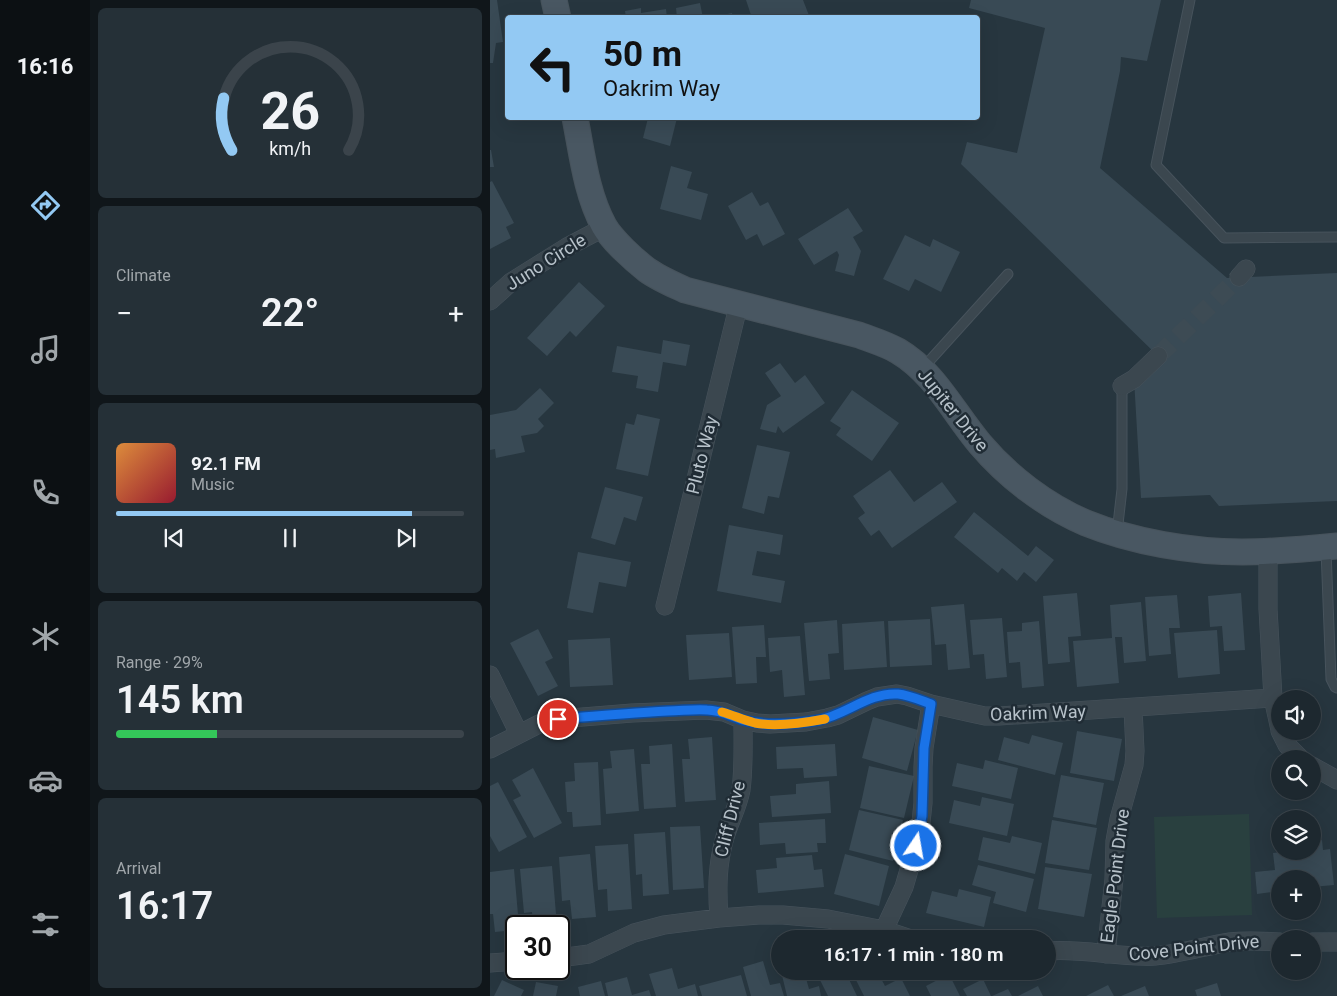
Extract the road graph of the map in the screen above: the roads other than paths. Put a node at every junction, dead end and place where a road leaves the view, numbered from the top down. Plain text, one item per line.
1 (554, 0) edge
2 (1190, 0) edge
3 (557, 15) edge
4 (575, 120) edge
5 (605, 227) junction
6 (1337, 237) edge
7 (1008, 274) dead end
8 (490, 301) edge
9 (739, 303) junction
10 (1158, 356) tunnel mouth
11 (922, 369) junction
12 (1122, 386) joint
13 (1116, 533) junction
14 (1332, 546) edge
15 (1268, 551) junction
16 (665, 606) dead end
17 (1333, 617) edge
18 (490, 675) edge
19 (1337, 688) edge
20 (1273, 690) edge
21 (1271, 698) edge
22 (931, 704) junction
23 (1133, 708) junction
24 (743, 720) junction
25 (519, 734) junction
26 (1284, 740) edge
27 (490, 748) edge
28 (1292, 750) edge
29 (1321, 771) edge
30 (1337, 780) edge
31 (719, 918) junction
32 (884, 930) joint
33 (1271, 941) edge
34 (1321, 942) edge
35 (1337, 942) edge
36 (1056, 951) edge
37 (1106, 954) junction
38 (570, 957) edge
39 (505, 962) edge
40 (490, 963) edge

1 - 3 street
2 - 6 lane
4 - 5 street, Jupiter Drive
5 - 8 street, Juno Circle
5 - 9 street, Jupiter Drive
7 - 11 lane
9 - 11 street, Jupiter Drive
9 - 16 street, Pluto Way
10 - 12 street
11 - 13 street, Jupiter Drive
12 - 13 lane
13 - 15 street, Jupiter Drive
14 - 15 street, Jupiter Drive
14 - 17 lane
15 - 20 street
17 - 19 lane
18 - 25 street
21 - 23 street, Oakrim Way
22 - 23 street, Oakrim Way
22 - 24 street, Oakrim Way
22 - 32 street
23 - 37 street, Eagle Point Drive
24 - 25 street, Oakrim Way
24 - 31 street, Cliff Drive
25 - 27 street, Oakrim Way
26 - 28 street
29 - 30 street
31 - 32 street
31 - 38 street
33 - 37 street, Cove Point Drive
34 - 35 street
36 - 37 street, Cove Point Drive
39 - 40 street

